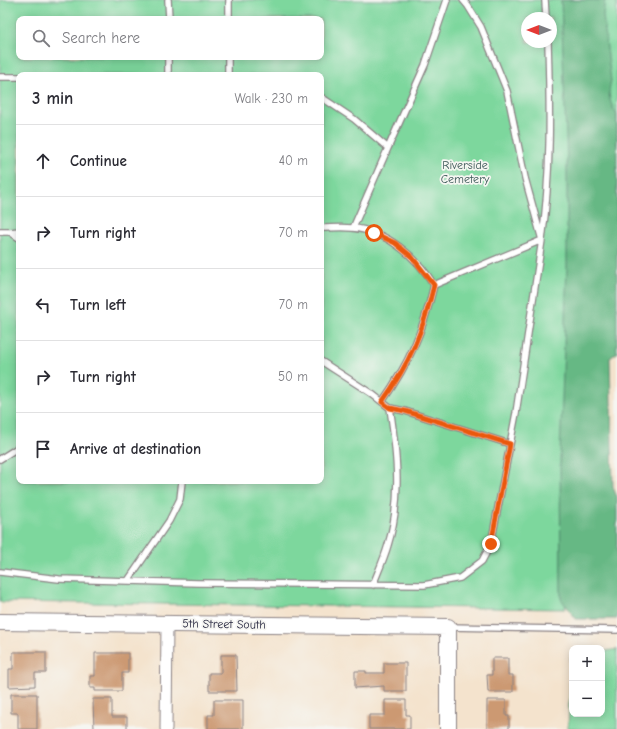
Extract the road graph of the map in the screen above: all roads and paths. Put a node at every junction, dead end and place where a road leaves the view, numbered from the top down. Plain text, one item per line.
1 (168, 0) edge
2 (230, 0) edge
3 (447, 0) edge
4 (463, 0) edge
5 (545, 0) edge
6 (546, 12) edge
7 (169, 16) edge
8 (229, 16) edge
9 (548, 48) edge
10 (168, 60) edge
11 (228, 60) edge
12 (168, 72) edge
13 (228, 72) edge
14 (0, 77) edge
15 (16, 77) edge
16 (324, 99) edge
17 (388, 148) junction
18 (324, 228) edge
19 (353, 228) junction
20 (16, 231) edge
21 (0, 232) edge
22 (10, 232) junction
23 (16, 236) edge
24 (542, 240) junction
25 (434, 285) junction
26 (324, 363) edge
27 (382, 402) junction
28 (390, 408) junction
29 (510, 444) junction
30 (16, 449) edge
31 (0, 459) edge
32 (182, 484) edge
33 (0, 572) edge
34 (129, 579) junction
35 (373, 585) junction
36 (0, 622) edge
37 (167, 623) junction
38 (448, 627) junction
39 (617, 630) edge
40 (166, 729) edge
41 (448, 729) edge

1 - 7 lane
2 - 8 lane
3 - 17 lane
4 - 24 lane
5 - 6 lane
9 - 24 lane
10 - 12 lane
11 - 13 lane
14 - 15 lane
16 - 17 lane
17 - 19 lane
18 - 19 lane
19 - 25 lane
20 - 22 lane
21 - 22 lane
22 - 23 lane
24 - 25 lane
24 - 29 lane
25 - 27 lane
26 - 27 lane
27 - 28 lane
28 - 29 lane
28 - 35 lane
29 - 35 lane
30 - 31 lane
32 - 34 lane
33 - 34 lane
34 - 35 lane
36 - 37 street, 5th Street South
37 - 38 street, 5th Street South
37 - 40 street
38 - 39 lane
38 - 41 street

